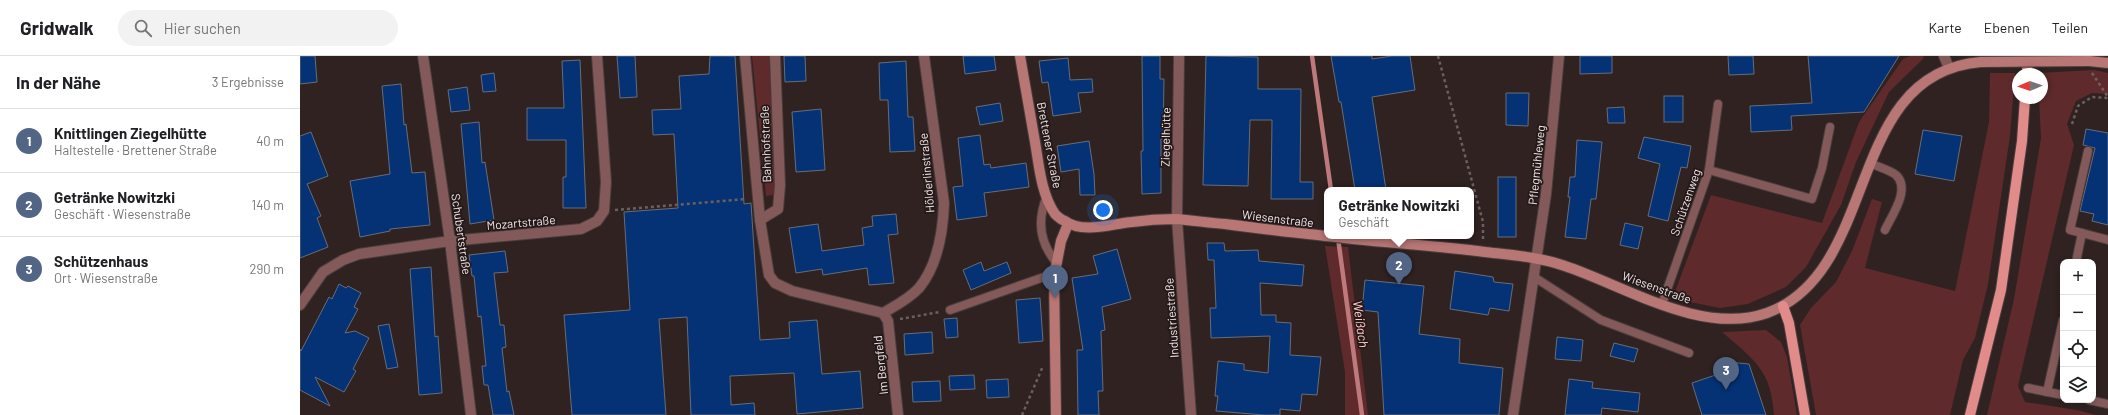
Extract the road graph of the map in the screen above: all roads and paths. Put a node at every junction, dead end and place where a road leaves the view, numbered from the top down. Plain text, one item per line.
1 (423, 56) edge
2 (597, 56) edge
3 (745, 56) edge
4 (775, 56) edge
5 (924, 56) edge
6 (1020, 56) edge
7 (1179, 56) edge
8 (1438, 56) edge
9 (1558, 56) edge
10 (1944, 56) edge
11 (2028, 56) edge
12 (2089, 61) junction
13 (2108, 63) edge
14 (1949, 68) junction
15 (2027, 68) edge
16 (2108, 97) edge
17 (1718, 104) dead end
18 (2025, 104) edge
19 (2072, 124) dead end
20 (1830, 127) dead end
21 (2088, 151) dead end
22 (1870, 163) junction
23 (1710, 170) junction
24 (1047, 196) junction
25 (758, 198) junction
26 (604, 211) junction
27 (1176, 219) junction
28 (760, 220) junction
29 (1068, 224) junction
30 (1885, 230) dead end
31 (2082, 233) junction
32 (1324, 236) edge
33 (1351, 239) edge
34 (2108, 240) edge
35 (450, 241) junction
36 (1482, 252) junction
37 (2077, 259) edge
38 (1537, 260) junction
39 (1056, 262) junction
40 (1054, 277) junction
41 (1534, 277) junction
42 (301, 300) edge
43 (1662, 304) junction
44 (1783, 306) junction
45 (950, 310) dead end
46 (933, 314) dead end
47 (886, 317) junction
48 (2061, 331) edge
49 (1689, 353) dead end
50 (1056, 360) junction
51 (2028, 388) dead end
52 (2047, 392) junction
53 (2060, 394) edge
54 (2096, 401) edge
55 (2108, 404) edge
56 (471, 415) edge
57 (898, 415) edge
58 (1022, 415) edge
59 (1056, 415) edge
60 (1191, 415) edge
61 (1513, 415) edge
62 (1805, 415) edge
63 (1970, 415) edge

1 - 35 street, Schubertstraße
2 - 26 street
3 - 25 street, Bahnhofstraße
4 - 28 street, Bahnhofstraße
5 - 47 street, Hölderlinstraße
6 - 24 street, Brettener Straße
7 - 27 street, Ziegelhütte
8 - 36 path
9 - 38 street, Pflegmühleweg
10 - 14 street
11 - 15 main road
12 - 13 street, Wiesenstraße
12 - 14 street, Wiesenstraße, bridge
12 - 16 path
14 - 22 street, Wiesenstraße
16 - 19 path
17 - 23 lane, Schützenweg
18 - 63 main road
20 - 23 lane
21 - 31 lane
22 - 30 lane
22 - 44 street, Wiesenstraße
23 - 43 lane, Schützenweg
24 - 29 street, Brettener Straße
24 - 39 lane
25 - 26 path
25 - 28 street, Bahnhofstraße
26 - 35 street, Mozartstraße
27 - 29 street, Wiesenstraße
27 - 32 street, Wiesenstraße
27 - 60 street, Industriestraße
28 - 47 street, Bahnhofstraße
29 - 39 street
31 - 34 lane
31 - 37 lane
33 - 36 street, Wiesenstraße
35 - 42 street, Mozartstraße
35 - 56 street, Schubertstraße
36 - 38 street, Wiesenstraße
38 - 41 street, Pflegmühleweg
38 - 43 street, Wiesenstraße
39 - 40 street
40 - 45 lane
40 - 50 street
41 - 49 lane
41 - 61 street, Pflegmühleweg
43 - 44 street, Wiesenstraße
44 - 62 main road
46 - 47 path
47 - 57 street, Im Bergfeld
48 - 52 lane
50 - 58 path
50 - 59 street
51 - 52 lane
52 - 53 lane
54 - 55 lane

